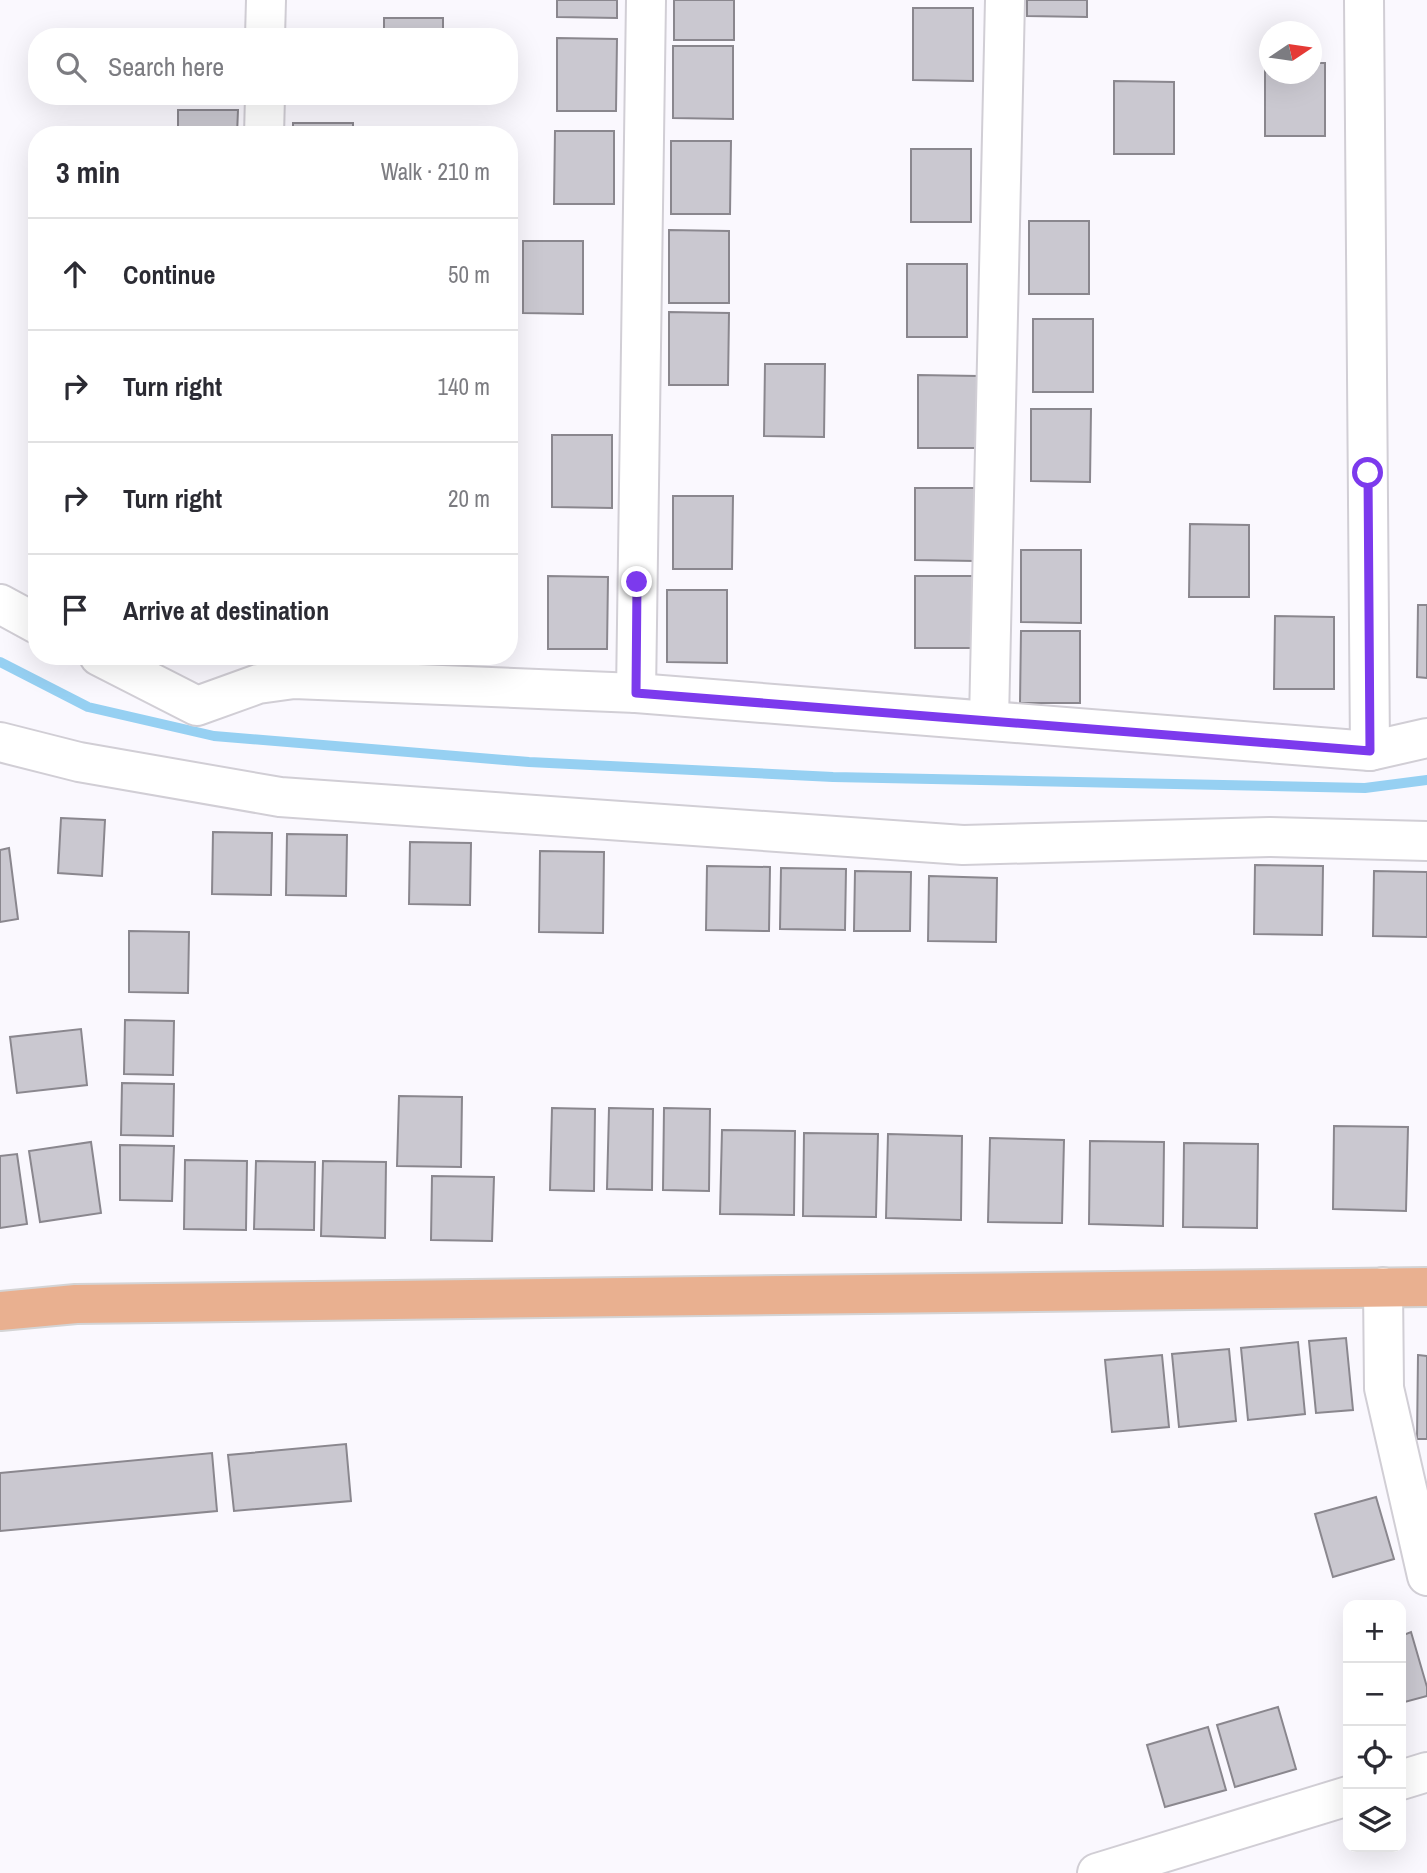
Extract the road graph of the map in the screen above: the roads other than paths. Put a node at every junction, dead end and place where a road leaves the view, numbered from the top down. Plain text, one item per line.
1 (266, 0) edge
2 (646, 0) edge
3 (1005, 0) edge
4 (1364, 0) edge
5 (265, 28) edge
6 (265, 105) edge
7 (264, 126) edge
8 (0, 604) edge
9 (28, 619) edge
10 (117, 665) edge
11 (258, 670) edge
12 (636, 693) junction
13 (989, 720) junction
14 (1427, 738) edge
15 (0, 742) edge
16 (1370, 751) junction
17 (1427, 841) edge
18 (1383, 1287) junction
19 (1427, 1287) edge
20 (0, 1311) edge
21 (1427, 1576) edge
22 (1427, 1772) edge
23 (1406, 1778) edge
24 (1343, 1798) edge
25 (1097, 1873) edge

1 - 5 street
2 - 12 street
3 - 13 street
4 - 16 street
6 - 7 street
8 - 9 street
10 - 11 street
11 - 12 street
12 - 13 street
13 - 16 street
14 - 16 street
15 - 17 street
18 - 19 main road
18 - 20 main road
18 - 21 street
22 - 23 street
24 - 25 street

